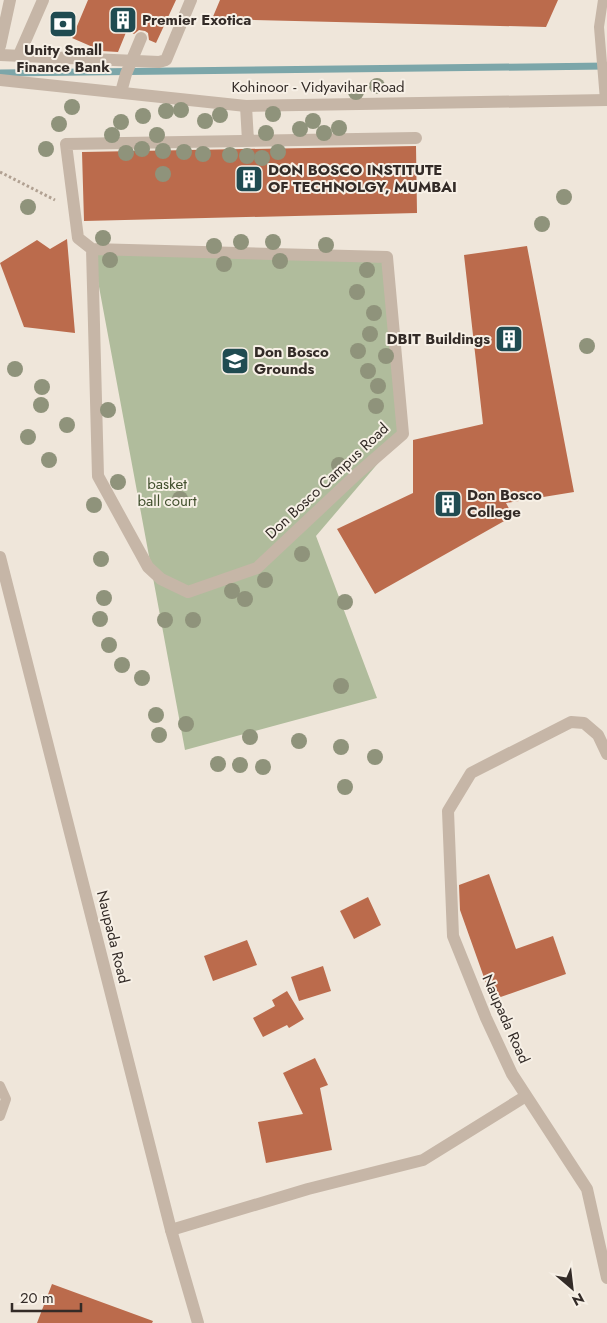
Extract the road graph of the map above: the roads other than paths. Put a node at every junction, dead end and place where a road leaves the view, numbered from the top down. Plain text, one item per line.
1 (10, 0) edge
2 (43, 0) edge
3 (191, 0) edge
4 (603, 0) edge
5 (144, 39) dead end
6 (0, 46) edge
7 (604, 49) edge
8 (0, 55) edge
9 (19, 55) junction
10 (131, 65) junction
11 (0, 80) edge
12 (120, 92) junction
13 (606, 100) edge
14 (246, 106) junction
15 (416, 138) dead end
16 (248, 141) junction
17 (92, 250) junction
18 (0, 557) edge
19 (607, 754) edge
20 (0, 1086) edge
21 (526, 1096) junction
22 (0, 1116) edge
23 (171, 1230) junction
24 (607, 1278) edge
25 (198, 1323) edge

1 - 6 street
2 - 9 street
3 - 10 street
4 - 7 lane
5 - 10 street
7 - 13 lane
8 - 9 street
9 - 10 street
10 - 12 street
11 - 12 street, Kohinoor - Vidyavihar Road
12 - 14 street, Kohinoor - Vidyavihar Road
13 - 14 street, Kohinoor - Vidyavihar Road
14 - 16 street
15 - 16 street
16 - 17 street
17 - 17 street, Don Bosco Campus Road
18 - 23 street, Naupada Road
19 - 21 street, Naupada Road
20 - 22 lane
21 - 23 street
21 - 24 street, Naupada Road
23 - 25 street, Naupada Road

